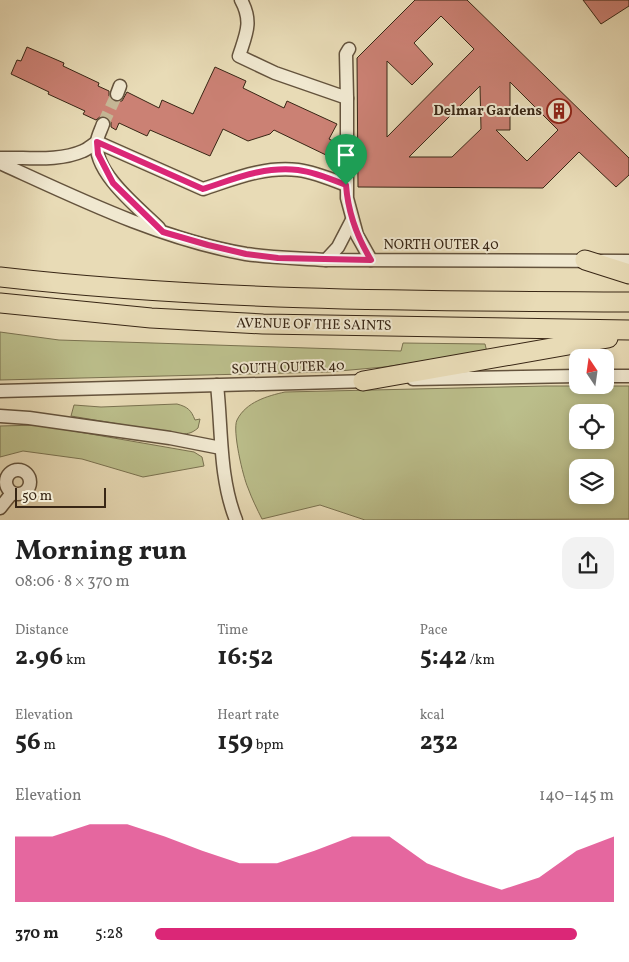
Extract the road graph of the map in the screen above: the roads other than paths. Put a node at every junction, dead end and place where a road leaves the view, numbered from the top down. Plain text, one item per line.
1 (241, 0) edge
2 (349, 49) dead end
3 (347, 98) junction
4 (103, 124) tunnel mouth
5 (97, 142) junction
6 (0, 158) edge
7 (0, 163) edge
8 (346, 185) junction
9 (352, 220) junction
10 (163, 232) junction
11 (326, 260) junction
12 (371, 260) junction
13 (585, 260) junction
14 (629, 261) edge
15 (629, 274) edge
16 (0, 276) edge
17 (629, 302) edge
18 (0, 304) edge
19 (629, 332) edge
20 (569, 376) edge
21 (614, 376) edge
22 (629, 376) edge
23 (363, 381) junction
24 (218, 385) junction
25 (0, 391) edge
26 (0, 416) edge
27 (221, 448) junction
28 (12, 493) dead end
29 (0, 508) edge
30 (236, 520) edge

1 - 3 street
2 - 3 street
3 - 8 street
4 - 5 street
5 - 6 street
5 - 8 street
5 - 10 street
7 - 10 street, NORTH OUTER 40
8 - 9 street
9 - 11 street
9 - 12 street
10 - 11 street, NORTH OUTER 40
11 - 12 street, NORTH OUTER 40
12 - 13 street, NORTH OUTER 40
13 - 14 street, NORTH OUTER 40
13 - 15 highway
16 - 17 highway, AVENUE OF THE SAINTS
18 - 19 highway, AVENUE OF THE SAINTS
19 - 23 highway
20 - 23 street, SOUTH OUTER 40
21 - 22 street
23 - 24 street, SOUTH OUTER 40
24 - 25 street, SOUTH OUTER 40
24 - 27 street
26 - 27 street
27 - 30 street
28 - 29 street

